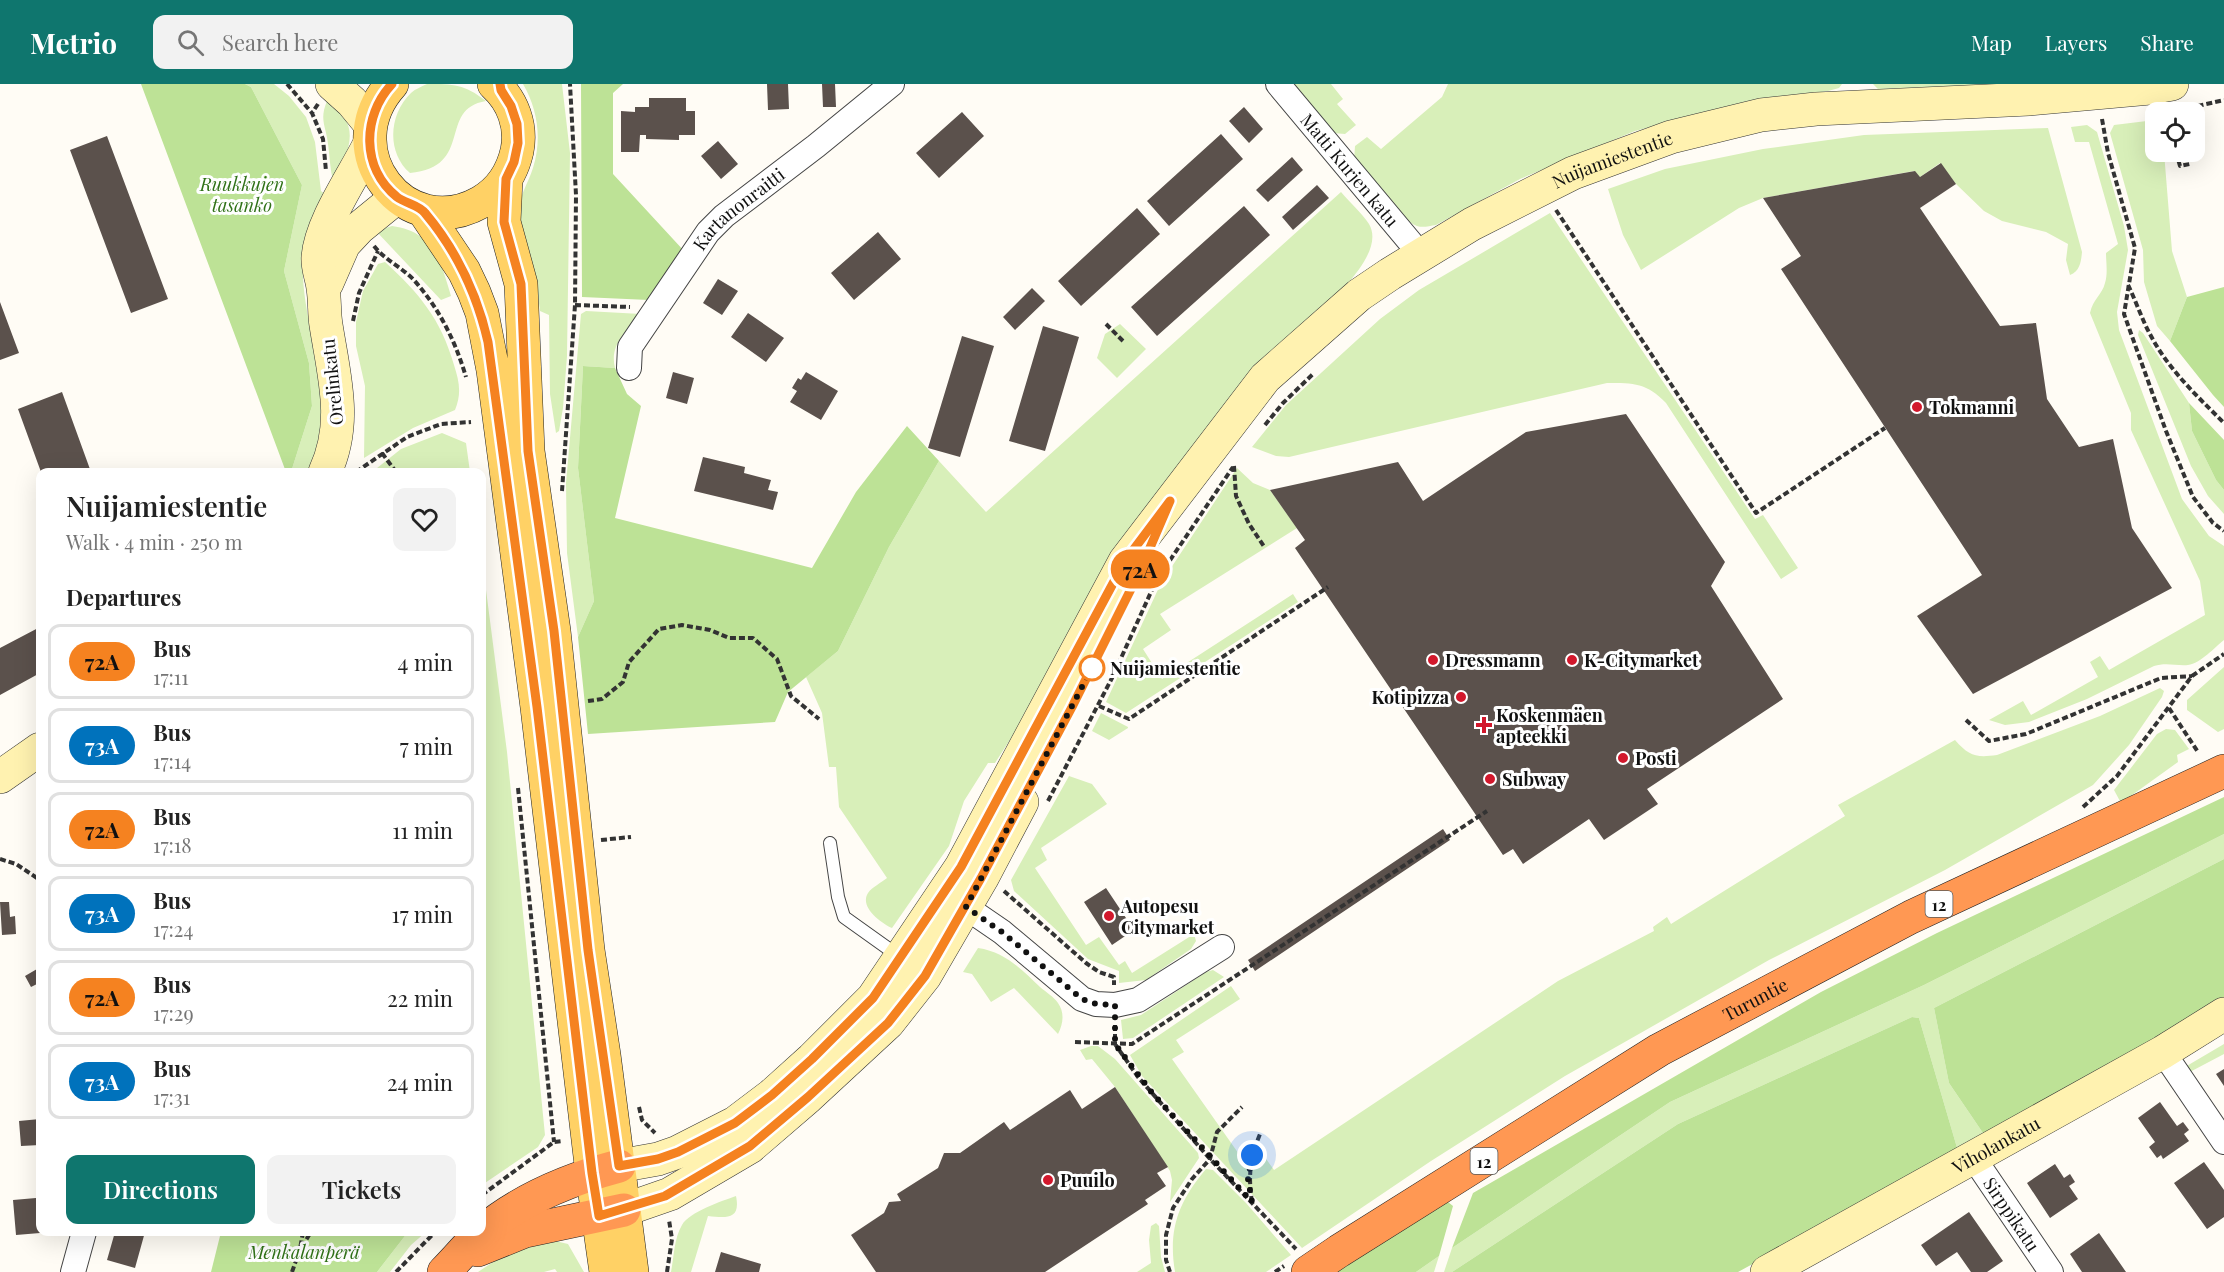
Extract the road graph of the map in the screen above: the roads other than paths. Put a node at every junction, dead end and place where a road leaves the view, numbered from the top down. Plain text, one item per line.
1 (392, 84) edge
2 (892, 84) edge
3 (1278, 84) edge
4 (499, 86) edge
5 (2028, 92) edge
6 (325, 94) edge
7 (2173, 97) edge
8 (370, 135) junction
9 (506, 179) junction
10 (410, 203) junction
11 (1421, 255) junction
12 (324, 290) junction
13 (629, 368) dead end
14 (326, 468) edge
15 (36, 752) edge
16 (2211, 761) edge
17 (0, 777) edge
18 (830, 843) dead end
19 (966, 907) junction
20 (1222, 947) dead end
21 (913, 967) junction
22 (2224, 1014) edge
23 (2163, 1052) junction
24 (2224, 1142) edge
25 (1973, 1157) junction
26 (605, 1170) junction
27 (612, 1213) junction
28 (486, 1229) edge
29 (83, 1236) edge
30 (478, 1236) edge
31 (1303, 1262) edge
32 (449, 1267) edge
33 (73, 1272) edge
34 (606, 1272) edge
35 (632, 1272) edge
36 (1767, 1272) edge
37 (2051, 1272) edge

1 - 8 main road
2 - 13 street, Kartanonraitti
3 - 11 street, Matti Kurjen katu
4 - 9 main road
5 - 7 main road, Nuijamiestentie
5 - 11 main road, Nuijamiestentie
6 - 8 main road
8 - 10 main road
8 - 12 main road, Orelinkatu
9 - 10 main road
9 - 26 main road
10 - 12 main road, Orelinkatu
10 - 26 main road
11 - 19 main road, Nuijamiestentie
12 - 14 main road, Orelinkatu
15 - 17 main road
16 - 31 highway, Turuntie / 12
18 - 21 lane
19 - 20 street
19 - 21 main road, Nuijamiestentie
21 - 26 main road, Nuijamiestentie
21 - 27 main road, Nuijamiestentie
22 - 23 main road, Viholankatu
23 - 24 street
23 - 25 main road, Viholankatu
25 - 36 main road, Viholankatu
25 - 37 street, Sirppikatu
26 - 27 main road
26 - 28 highway
27 - 32 highway
27 - 34 main road
27 - 35 main road
29 - 33 street
30 - 32 highway

